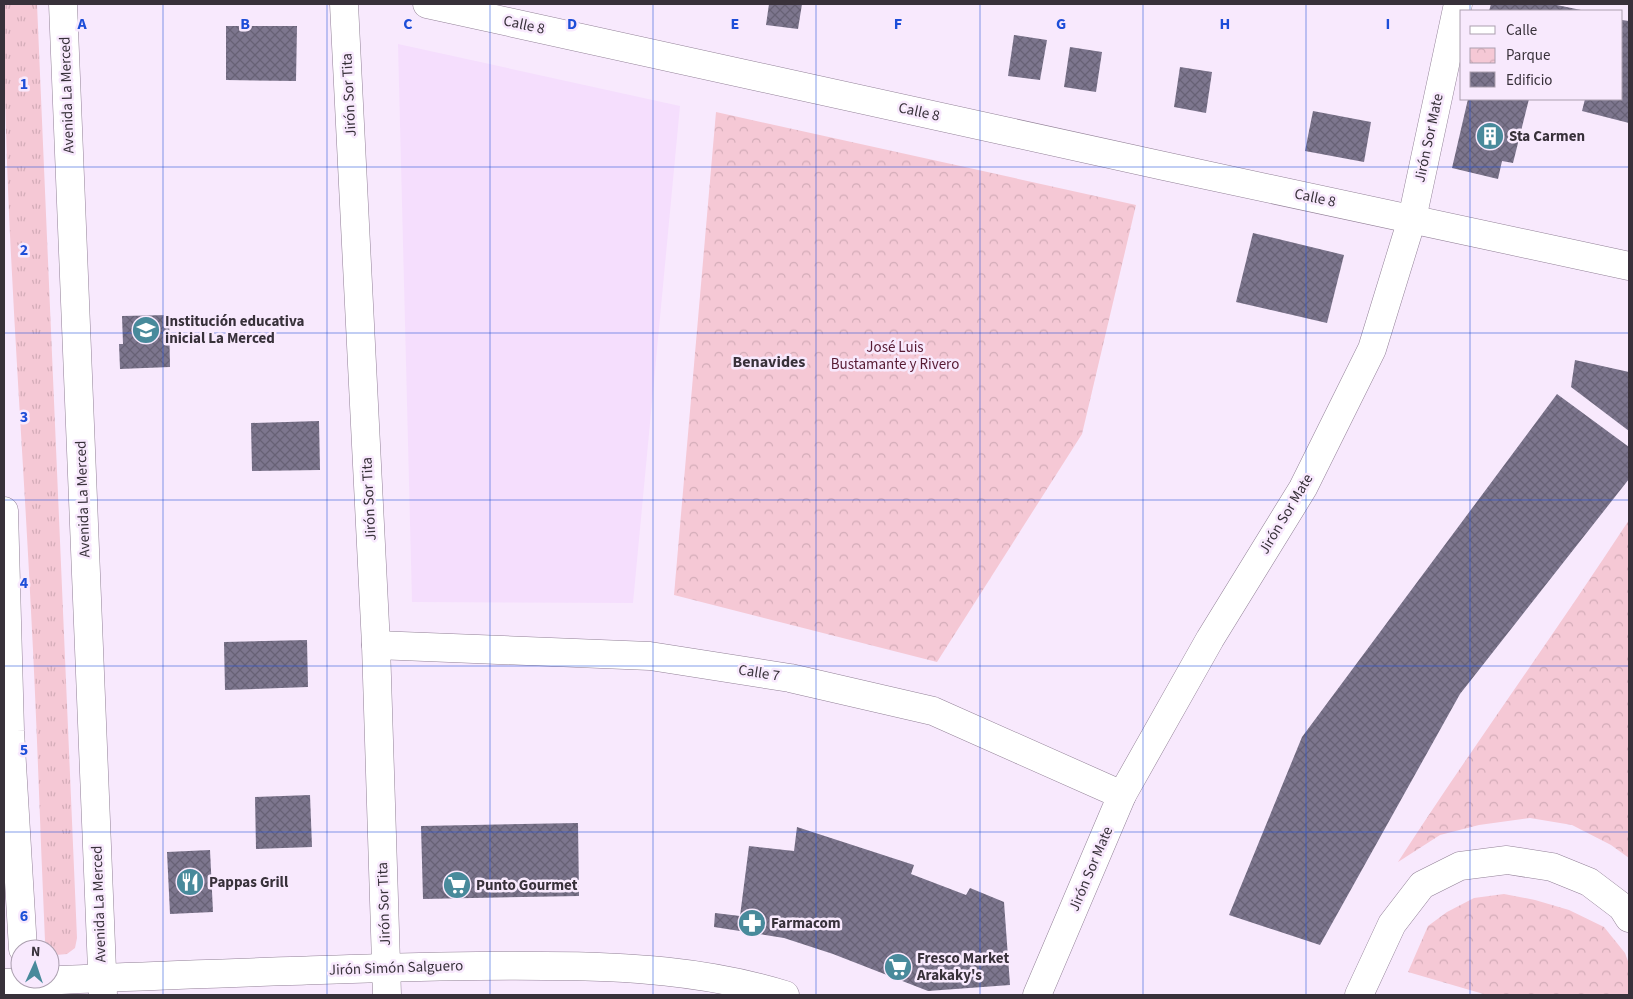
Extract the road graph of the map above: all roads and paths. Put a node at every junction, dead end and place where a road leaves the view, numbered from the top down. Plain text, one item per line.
1 (63, 4) edge
2 (344, 4) edge
3 (427, 4) edge
4 (1458, 4) edge
5 (1412, 219) junction
6 (1629, 266) edge
7 (4, 511) edge
8 (376, 645) junction
9 (7, 731) edge
10 (1122, 795) junction
11 (1629, 918) edge
12 (23, 939) edge
13 (386, 968) junction
14 (60, 986) edge
15 (103, 987) edge
16 (387, 995) edge
17 (785, 995) edge
18 (1037, 995) edge
19 (1359, 995) edge

1 - 15 street, Avenida La Merced
2 - 8 street, Jirón Sor Tita
3 - 5 street, Calle 8
4 - 5 street, Jirón Sor Mate
5 - 6 street, Calle 8
5 - 10 street, Jirón Sor Mate
7 - 9 street
8 - 10 street, Calle 7
8 - 13 street, Jirón Sor Tita
9 - 12 street
10 - 18 street, Jirón Sor Mate
11 - 19 street
13 - 15 street, Jirón Simón Salguero
13 - 16 street, Jirón Sor Tita
13 - 17 street, Jirón Simón Salguero
14 - 15 street, Jirón Simón Salguero

